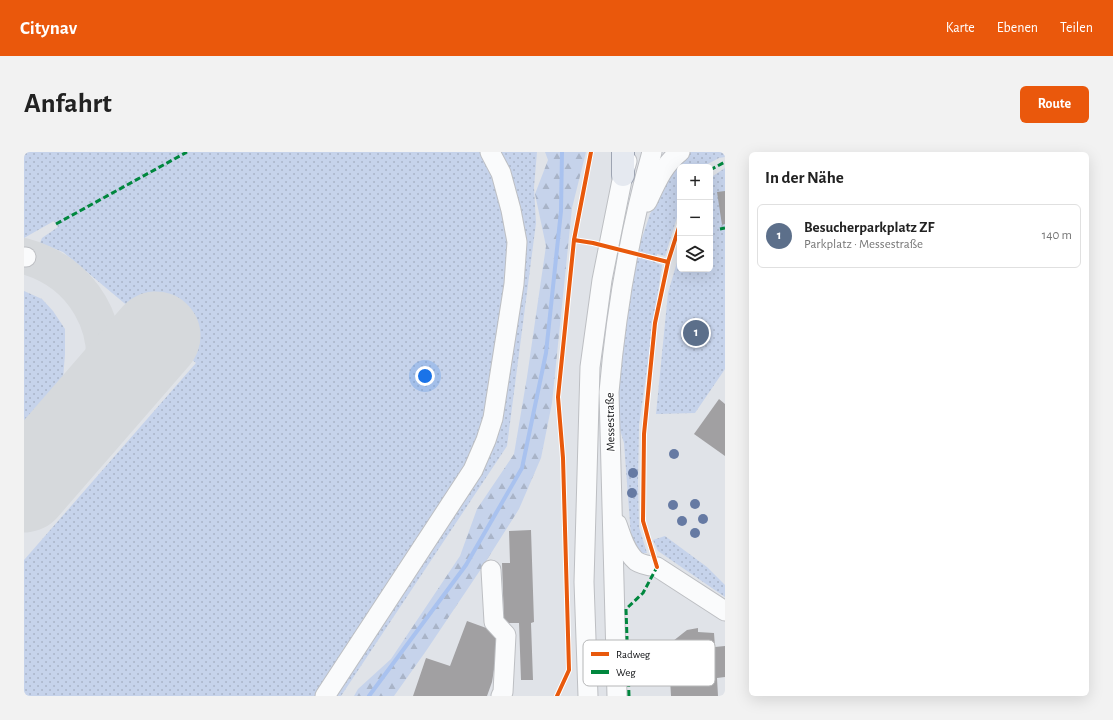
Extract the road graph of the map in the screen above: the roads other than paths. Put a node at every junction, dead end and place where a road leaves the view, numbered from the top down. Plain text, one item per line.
1 (490, 152) edge
2 (623, 152) edge
3 (630, 152) edge
4 (652, 152) edge
5 (680, 152) edge
6 (623, 176) junction
7 (632, 230) junction
8 (613, 509) junction
9 (491, 570) dead end
10 (725, 611) edge
11 (586, 640) edge
12 (615, 640) edge
13 (583, 684) edge
14 (587, 686) edge
15 (617, 686) edge
16 (325, 696) edge
17 (501, 696) edge
18 (576, 696) edge
19 (588, 696) edge
20 (617, 696) edge

1 - 16 street
2 - 6 main road
3 - 6 street, Messestraße
4 - 7 street, Messestraße
5 - 7 street
6 - 11 street, Messestraße
7 - 8 street, Messestraße
8 - 10 street
8 - 12 street, Messestraße
9 - 17 street
13 - 18 street
14 - 19 street, Messestraße
15 - 20 street, Messestraße

